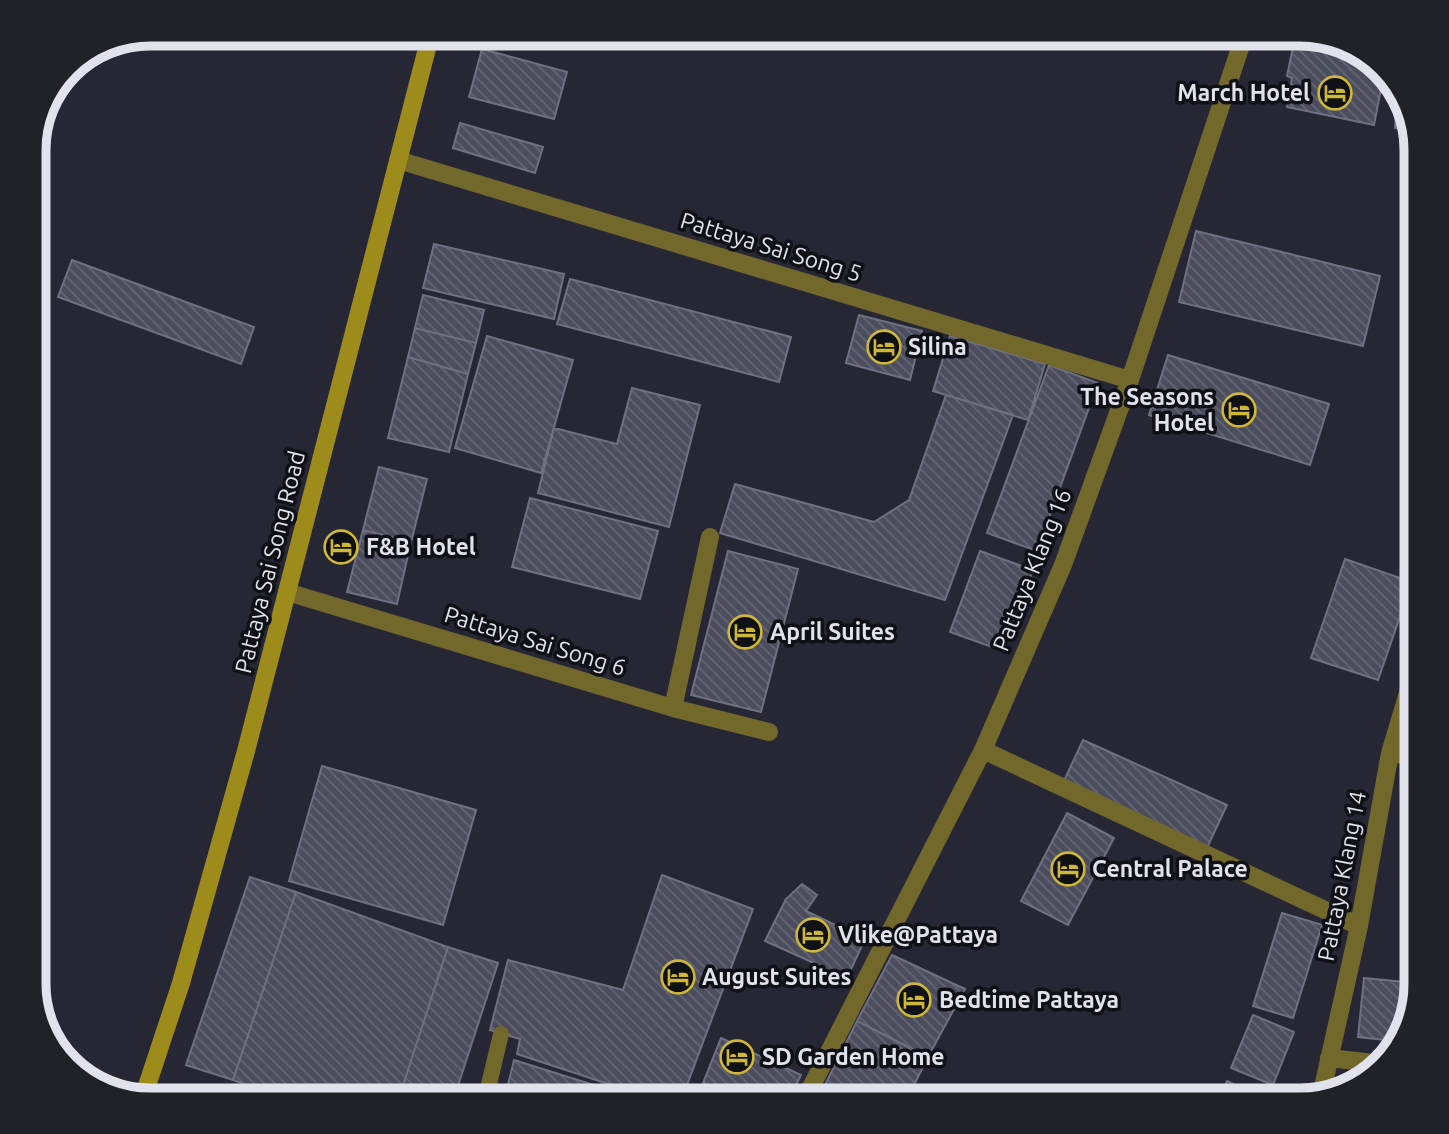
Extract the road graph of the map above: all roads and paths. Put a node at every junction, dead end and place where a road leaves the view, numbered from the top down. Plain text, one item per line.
1 (427, 45) edge
2 (1241, 45) edge
3 (398, 160) junction
4 (1130, 380) junction
5 (710, 537) dead end
6 (287, 592) junction
7 (1404, 706) edge
8 (673, 708) junction
9 (769, 732) dead end
10 (983, 750) junction
11 (1390, 753) junction
12 (1404, 755) edge
13 (1359, 926) junction
14 (502, 1034) dead end
15 (1329, 1058) junction
16 (1369, 1062) edge
17 (1323, 1086) edge
18 (150, 1088) edge
19 (488, 1088) edge
20 (811, 1088) edge

1 - 3 main road, Pattaya Sai Song Road
2 - 4 street, Pattaya Klang 16
3 - 4 street, Pattaya Sai Song 5
3 - 6 main road, Pattaya Sai Song Road
4 - 10 street, Pattaya Klang 16
5 - 8 street
6 - 8 street, Pattaya Sai Song 6
6 - 18 main road, Pattaya Sai Song Road
7 - 11 street, Pattaya Klang 14
8 - 9 street, Pattaya Sai Song 6
10 - 13 street
10 - 20 street, Pattaya Klang 16
11 - 12 street
11 - 13 street, Pattaya Klang 14
13 - 15 street, Pattaya Klang 14
14 - 19 lane
15 - 16 street
15 - 17 street, Pattaya Klang 14

